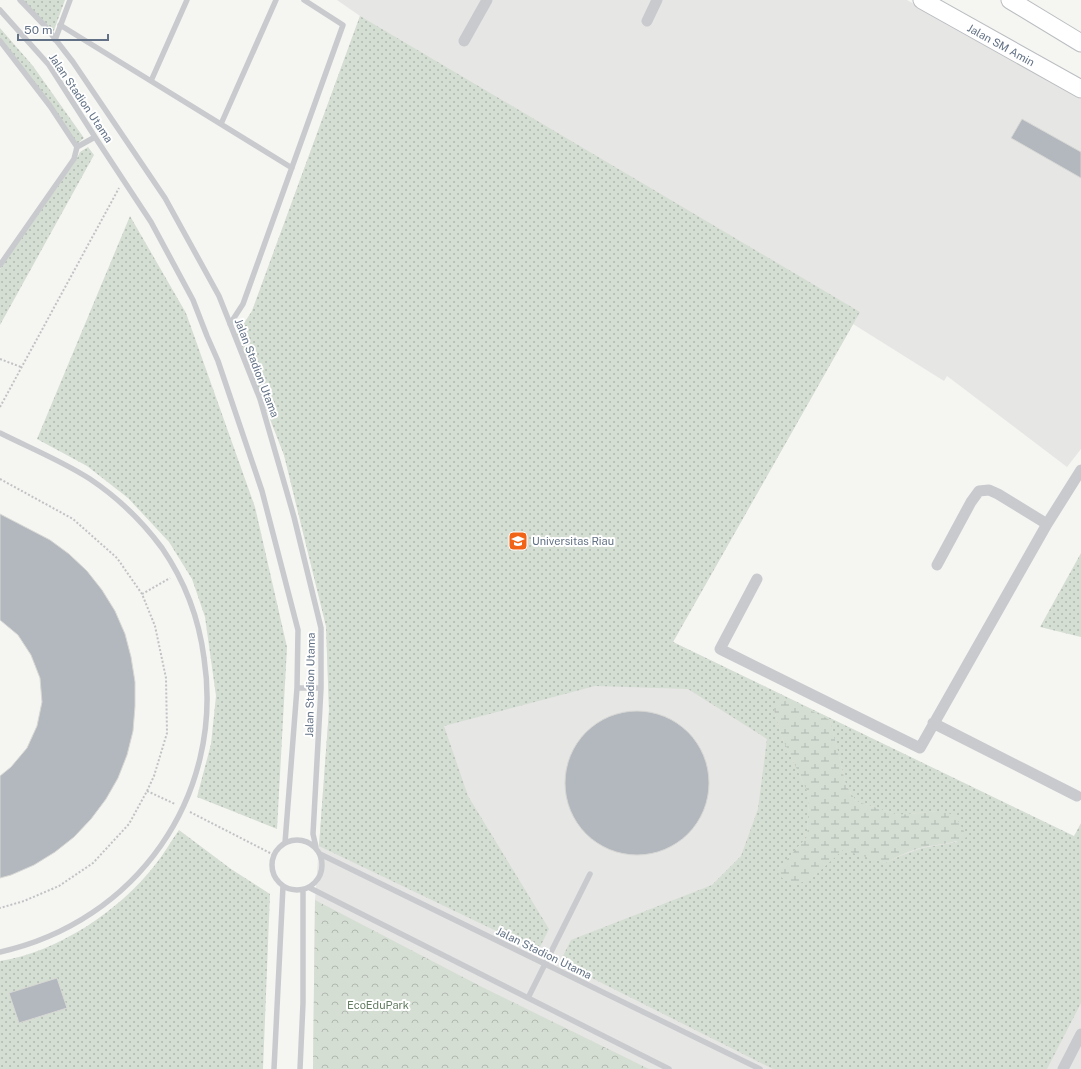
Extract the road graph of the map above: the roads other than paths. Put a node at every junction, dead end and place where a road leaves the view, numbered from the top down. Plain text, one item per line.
1 (20, 0) edge
2 (70, 0) edge
3 (187, 0) edge
4 (276, 0) edge
5 (304, 0) edge
6 (487, 0) edge
7 (658, 0) edge
8 (922, 0) edge
9 (1010, 0) edge
10 (0, 10) edge
11 (647, 21) dead end
12 (60, 25) junction
13 (55, 40) junction
14 (0, 41) edge
15 (464, 41) dead end
16 (1081, 43) edge
17 (151, 81) junction
18 (1081, 89) edge
19 (221, 124) junction
20 (94, 137) junction
21 (77, 147) junction
22 (292, 168) junction
23 (0, 265) edge
24 (230, 324) junction
25 (0, 433) edge
26 (1079, 472) edge
27 (1047, 524) junction
28 (937, 565) dead end
29 (757, 579) dead end
30 (297, 688) junction
31 (321, 688) junction
32 (933, 723) junction
33 (1077, 796) dead end
34 (285, 843) junction
35 (316, 847) junction
36 (320, 854) junction
37 (590, 874) dead end
38 (283, 886) junction
39 (310, 888) junction
40 (303, 890) junction
41 (0, 952) edge
42 (545, 964) junction
43 (528, 998) junction
44 (1081, 1034) edge
45 (274, 1069) edge
46 (300, 1069) edge
47 (669, 1069) edge
48 (760, 1069) edge
49 (1063, 1069) edge

1 - 13 lane, Jalan Stadion Utama
2 - 12 lane
3 - 17 lane
4 - 19 lane
5 - 22 lane
6 - 15 street
7 - 11 street
8 - 18 main road, Jalan SM Amin
9 - 16 main road
10 - 20 lane, Jalan Stadion Utama
12 - 13 lane
12 - 17 lane
13 - 24 lane, Jalan Stadion Utama
14 - 21 lane
17 - 19 lane
19 - 22 lane
20 - 21 lane
20 - 30 lane, Jalan Stadion Utama
21 - 23 lane
22 - 24 lane
24 - 31 lane, Jalan Stadion Utama
25 - 41 lane
26 - 27 street
27 - 28 street
27 - 32 street
29 - 32 street
30 - 31 lane
30 - 34 lane, Jalan Stadion Utama
31 - 35 lane, Jalan Stadion Utama
32 - 33 street
34 - 35 lane
34 - 38 lane
35 - 36 lane
36 - 39 lane
36 - 42 lane, Jalan Stadion Utama
37 - 42 lane
38 - 40 lane
38 - 45 lane
39 - 40 lane
39 - 43 lane
40 - 46 lane
42 - 43 lane
42 - 48 lane, Jalan Stadion Utama
43 - 47 lane
44 - 49 street

